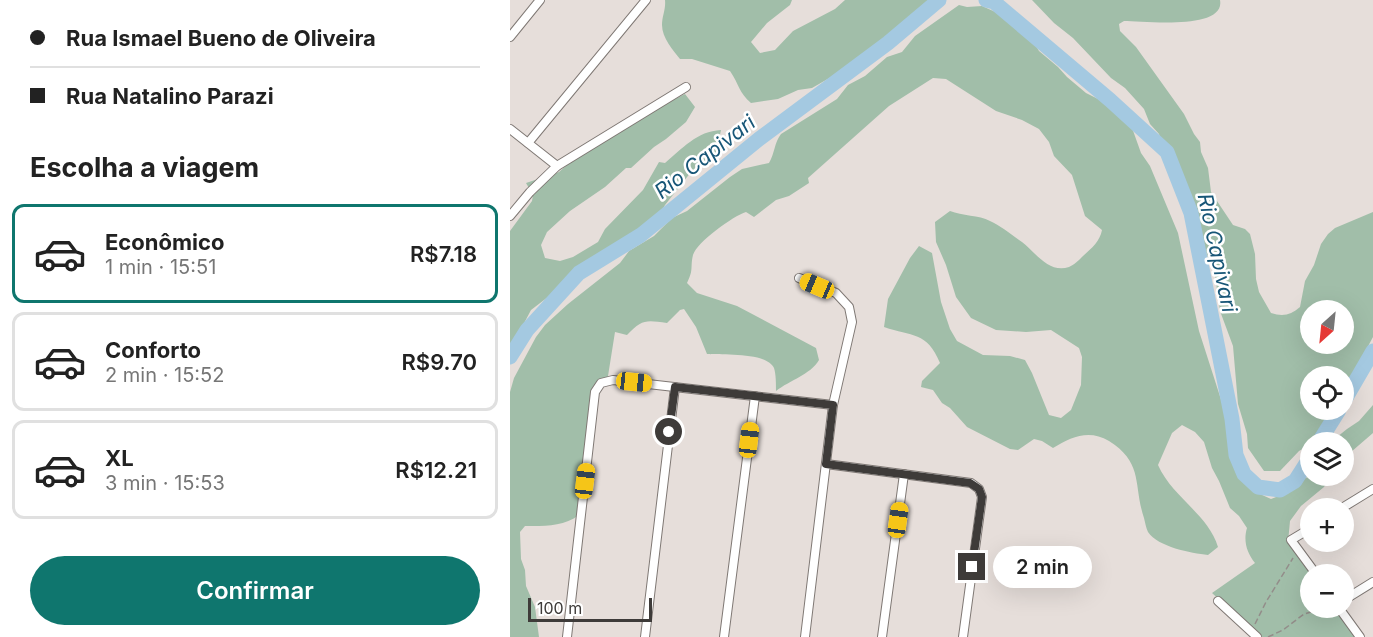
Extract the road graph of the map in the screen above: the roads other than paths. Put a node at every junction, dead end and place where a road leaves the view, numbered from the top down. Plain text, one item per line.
1 (540, 0) edge
2 (646, 0) edge
3 (510, 37) edge
4 (686, 87) dead end
5 (510, 129) edge
6 (528, 142) junction
7 (557, 166) junction
8 (510, 216) edge
9 (799, 278) dead end
10 (675, 387) junction
11 (754, 396) junction
12 (833, 405) junction
13 (826, 464) junction
14 (904, 474) junction
15 (1373, 489) edge
16 (1354, 501) edge
17 (1300, 535) edge
18 (1300, 552) edge
19 (1373, 582) edge
20 (1354, 594) edge
21 (1218, 600) dead end
22 (1346, 618) edge
23 (1254, 635) edge
24 (567, 637) edge
25 (645, 637) edge
26 (724, 637) edge
27 (805, 637) edge
28 (882, 637) edge
29 (963, 637) edge
30 (1360, 637) edge

1 - 3 street
2 - 6 street
4 - 7 street
5 - 6 street
6 - 7 street
7 - 8 street
9 - 12 street
10 - 11 street
10 - 24 street
10 - 25 street
11 - 12 street
11 - 26 street
12 - 13 street
13 - 14 street
13 - 27 street
14 - 28 street
14 - 29 street
15 - 16 street
17 - 18 street
19 - 20 street
21 - 23 street
22 - 30 street

